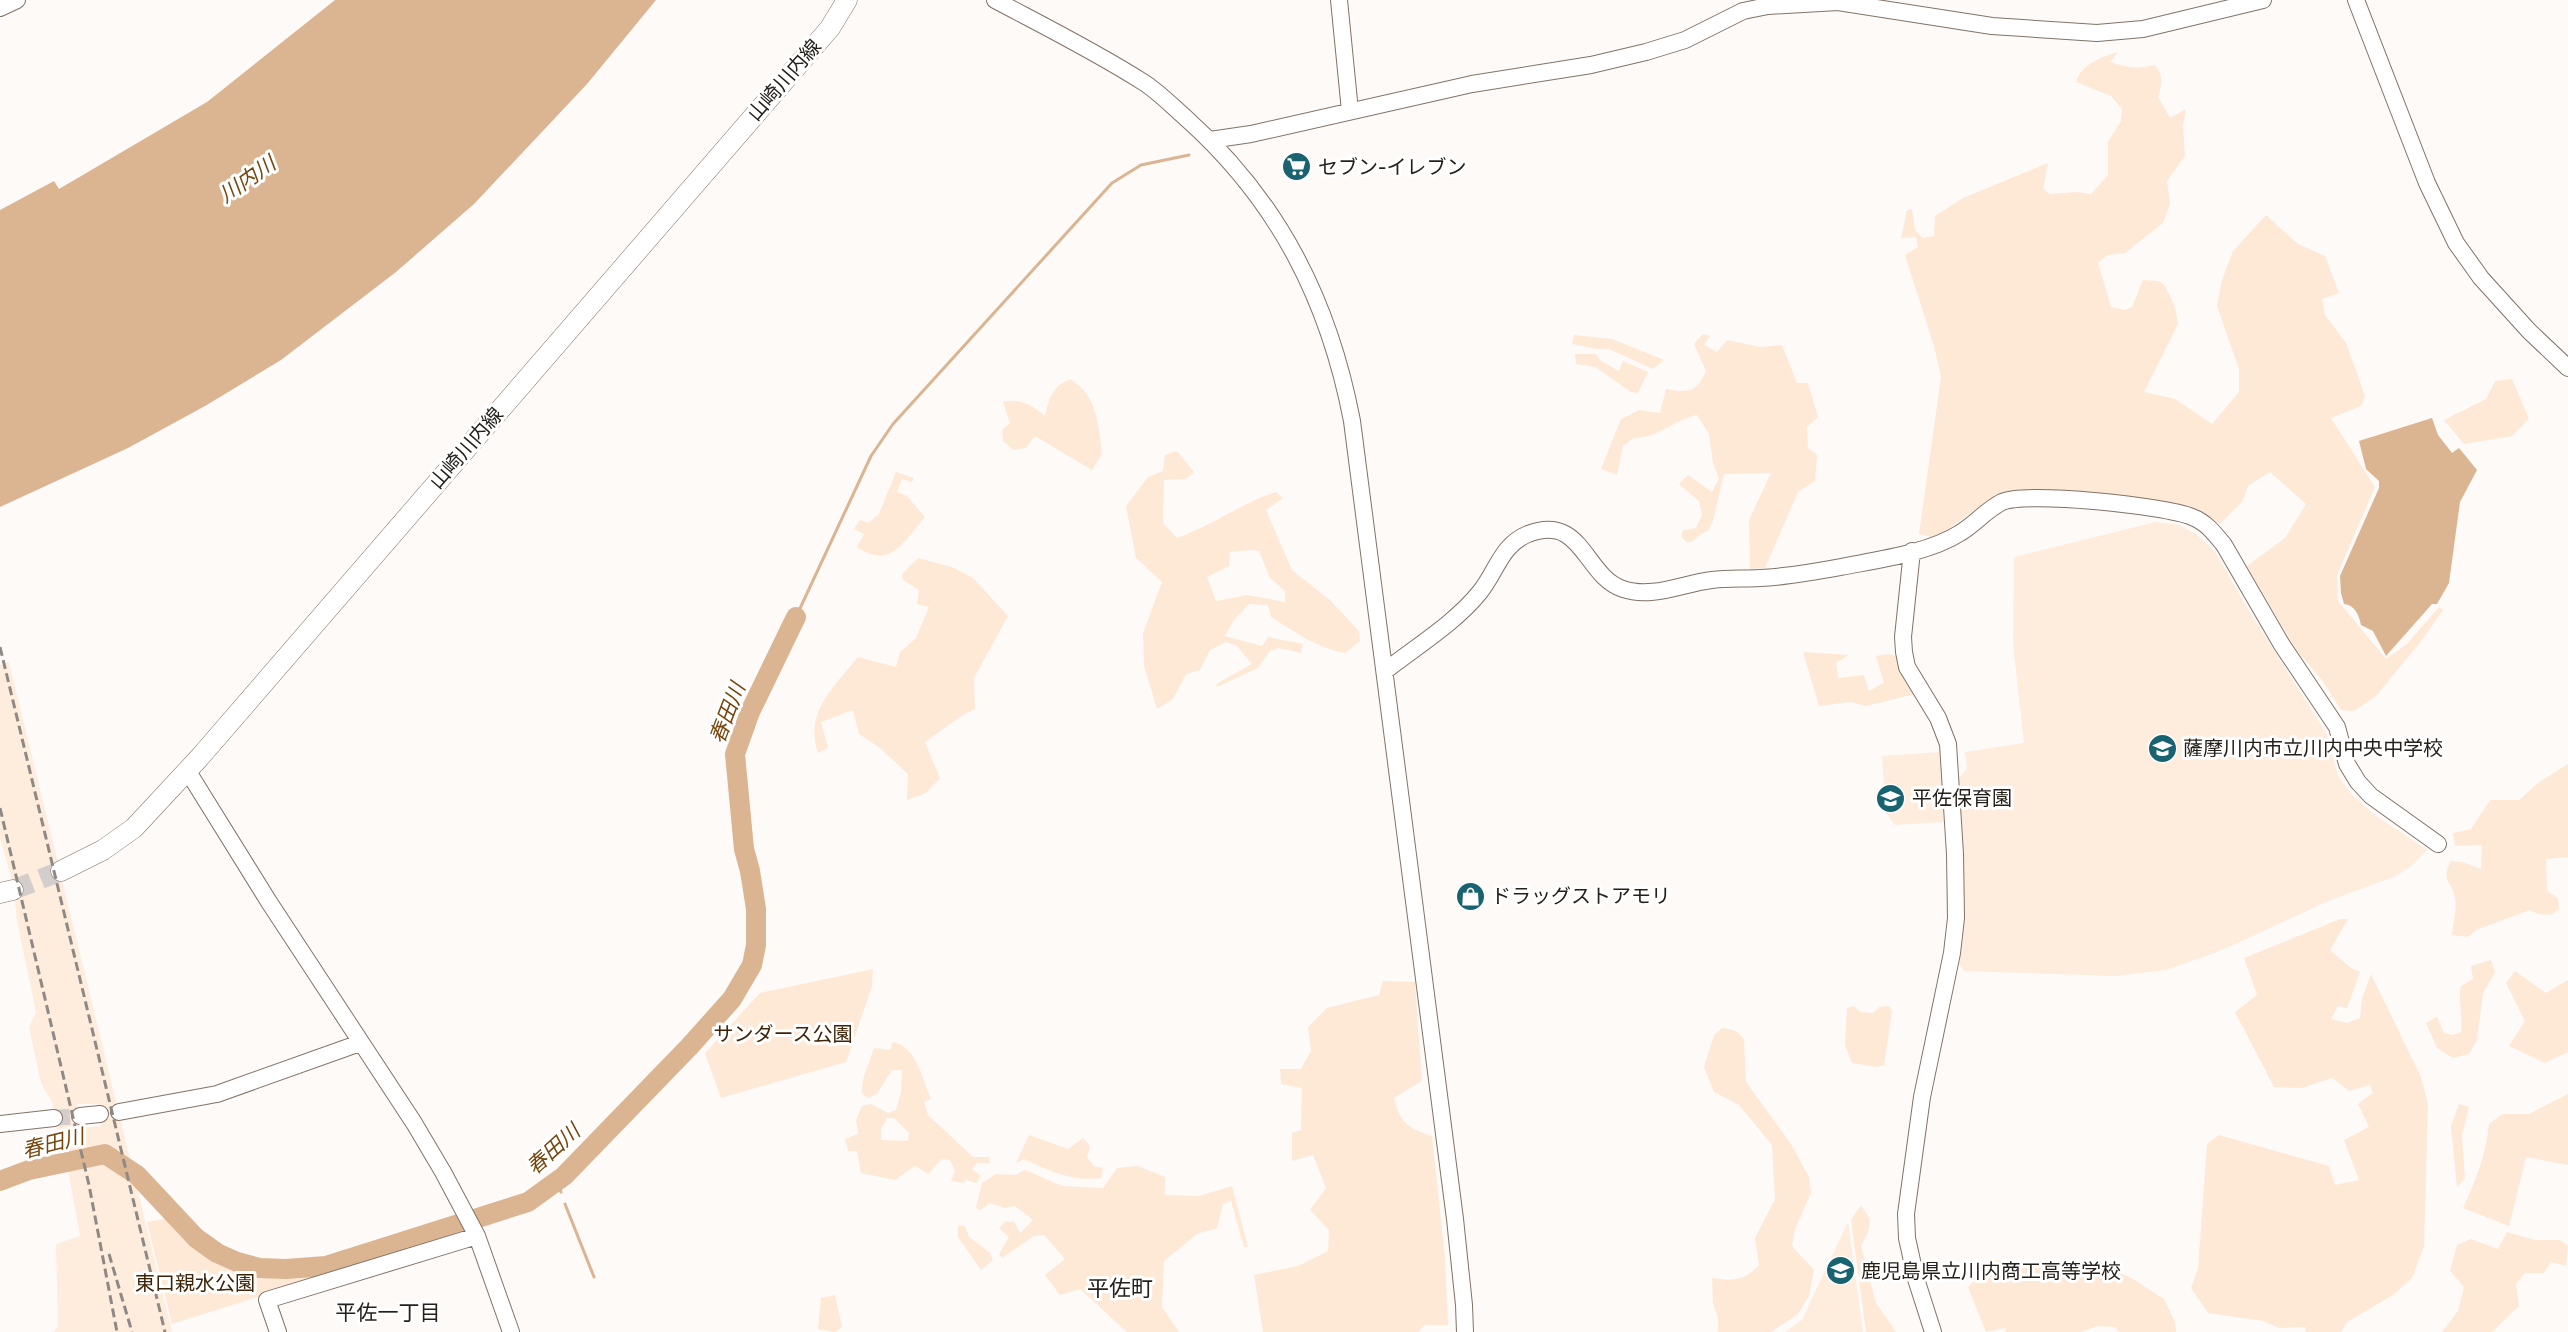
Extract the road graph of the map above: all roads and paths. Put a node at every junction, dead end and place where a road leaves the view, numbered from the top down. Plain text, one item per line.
1 (16, 0) edge
2 (847, 0) edge
3 (995, 0) edge
4 (1339, 0) edge
5 (2263, 0) edge
6 (2356, 0) edge
7 (1838, 1) edge
8 (0, 8) edge
9 (1350, 111) junction
10 (1210, 140) junction
11 (2568, 368) edge
12 (1912, 551) junction
13 (1385, 671) junction
14 (187, 770) junction
15 (2438, 844) dead end
16 (61, 871) tunnel mouth
17 (360, 1043) junction
18 (119, 1113) dead end
19 (100, 1114) dead end
20 (80, 1116) tunnel mouth
21 (54, 1118) tunnel mouth
22 (0, 1124) edge
23 (475, 1233) junction
24 (278, 1332) edge
25 (511, 1332) edge
26 (1465, 1332) edge
27 (1933, 1332) edge

1 - 8 street
2 - 14 main road, 山崎川内線
3 - 10 street
4 - 9 street
5 - 7 street
6 - 11 street
7 - 9 street
9 - 10 street
10 - 13 street
12 - 13 street
12 - 15 street
12 - 27 street
13 - 26 street
14 - 16 main road, 山崎川内線
14 - 17 street
17 - 18 street
17 - 23 street
19 - 20 street
21 - 22 street
23 - 24 street
23 - 25 street

